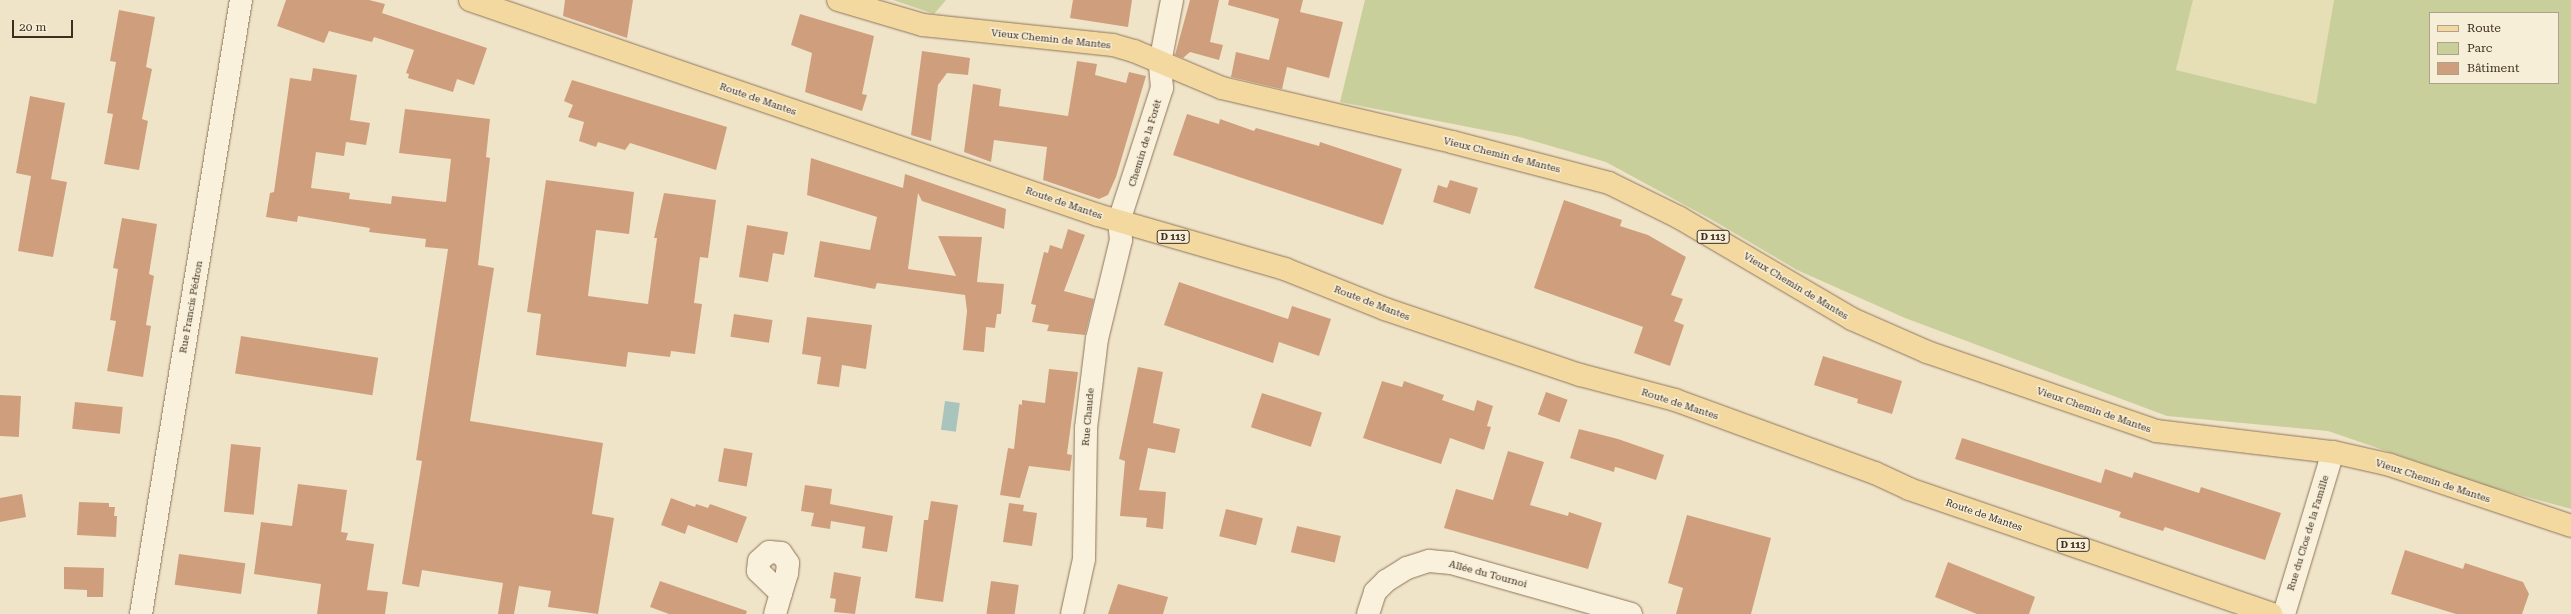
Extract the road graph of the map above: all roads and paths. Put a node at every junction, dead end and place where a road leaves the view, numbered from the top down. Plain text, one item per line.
1 (241, 0) edge
2 (470, 0) edge
3 (838, 0) edge
4 (1172, 0) edge
5 (1160, 63) junction
6 (1119, 221) junction
7 (2333, 452) junction
8 (2571, 526) edge
9 (781, 593) dead end
10 (141, 614) edge
11 (775, 614) edge
12 (1072, 614) edge
13 (1368, 614) edge
14 (1631, 614) edge
15 (2271, 614) edge
16 (2284, 614) edge

1 - 10 street, Rue Francis Pédron
2 - 6 main road, Route de Mantes / D 113
3 - 5 main road, Vieux Chemin de Mantes / D 113
4 - 5 street, Chemin de la Forêt
5 - 6 street, Chemin de la Forêt
5 - 7 main road, Vieux Chemin de Mantes / D 113
6 - 12 street, Rue Chaude
6 - 15 main road, Route de Mantes / D 113
7 - 8 main road, Vieux Chemin de Mantes / D 113
7 - 16 street, Rue du Clos de la Famille
9 - 11 street
13 - 14 street, Allée du Tournoi

